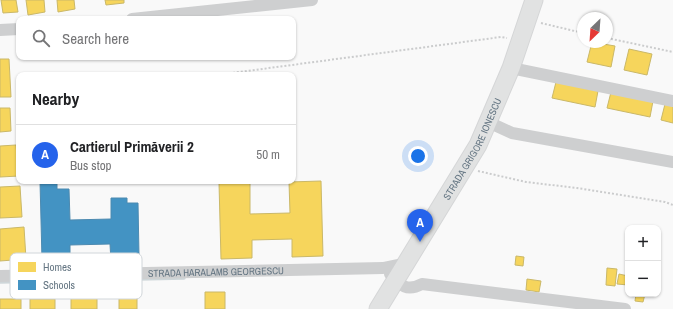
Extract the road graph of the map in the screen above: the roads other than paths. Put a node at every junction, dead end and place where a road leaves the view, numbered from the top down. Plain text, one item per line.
1 (312, 0) edge
2 (534, 0) edge
3 (160, 16) edge
4 (16, 29) edge
5 (0, 30) edge
6 (511, 68) junction
7 (673, 101) edge
8 (488, 122) junction
9 (673, 162) edge
10 (407, 263) junction
11 (384, 268) junction
12 (142, 273) edge
13 (0, 276) edge
14 (10, 276) edge
15 (396, 281) junction
16 (378, 309) edge
17 (625, 309) edge

1 - 3 street
2 - 6 main road, STRADA GRIGORE IONESCU
4 - 5 street
6 - 7 street
6 - 8 main road, STRADA GRIGORE IONESCU
8 - 9 street
8 - 10 main road, STRADA GRIGORE IONESCU
10 - 11 street, STRADA HARALAMB GEORGESCU
10 - 15 main road, STRADA GRIGORE IONESCU
11 - 12 street, STRADA HARALAMB GEORGESCU
11 - 15 street
13 - 14 street, STRADA HARALAMB GEORGESCU
15 - 16 main road, STRADA GRIGORE IONESCU
15 - 17 street

